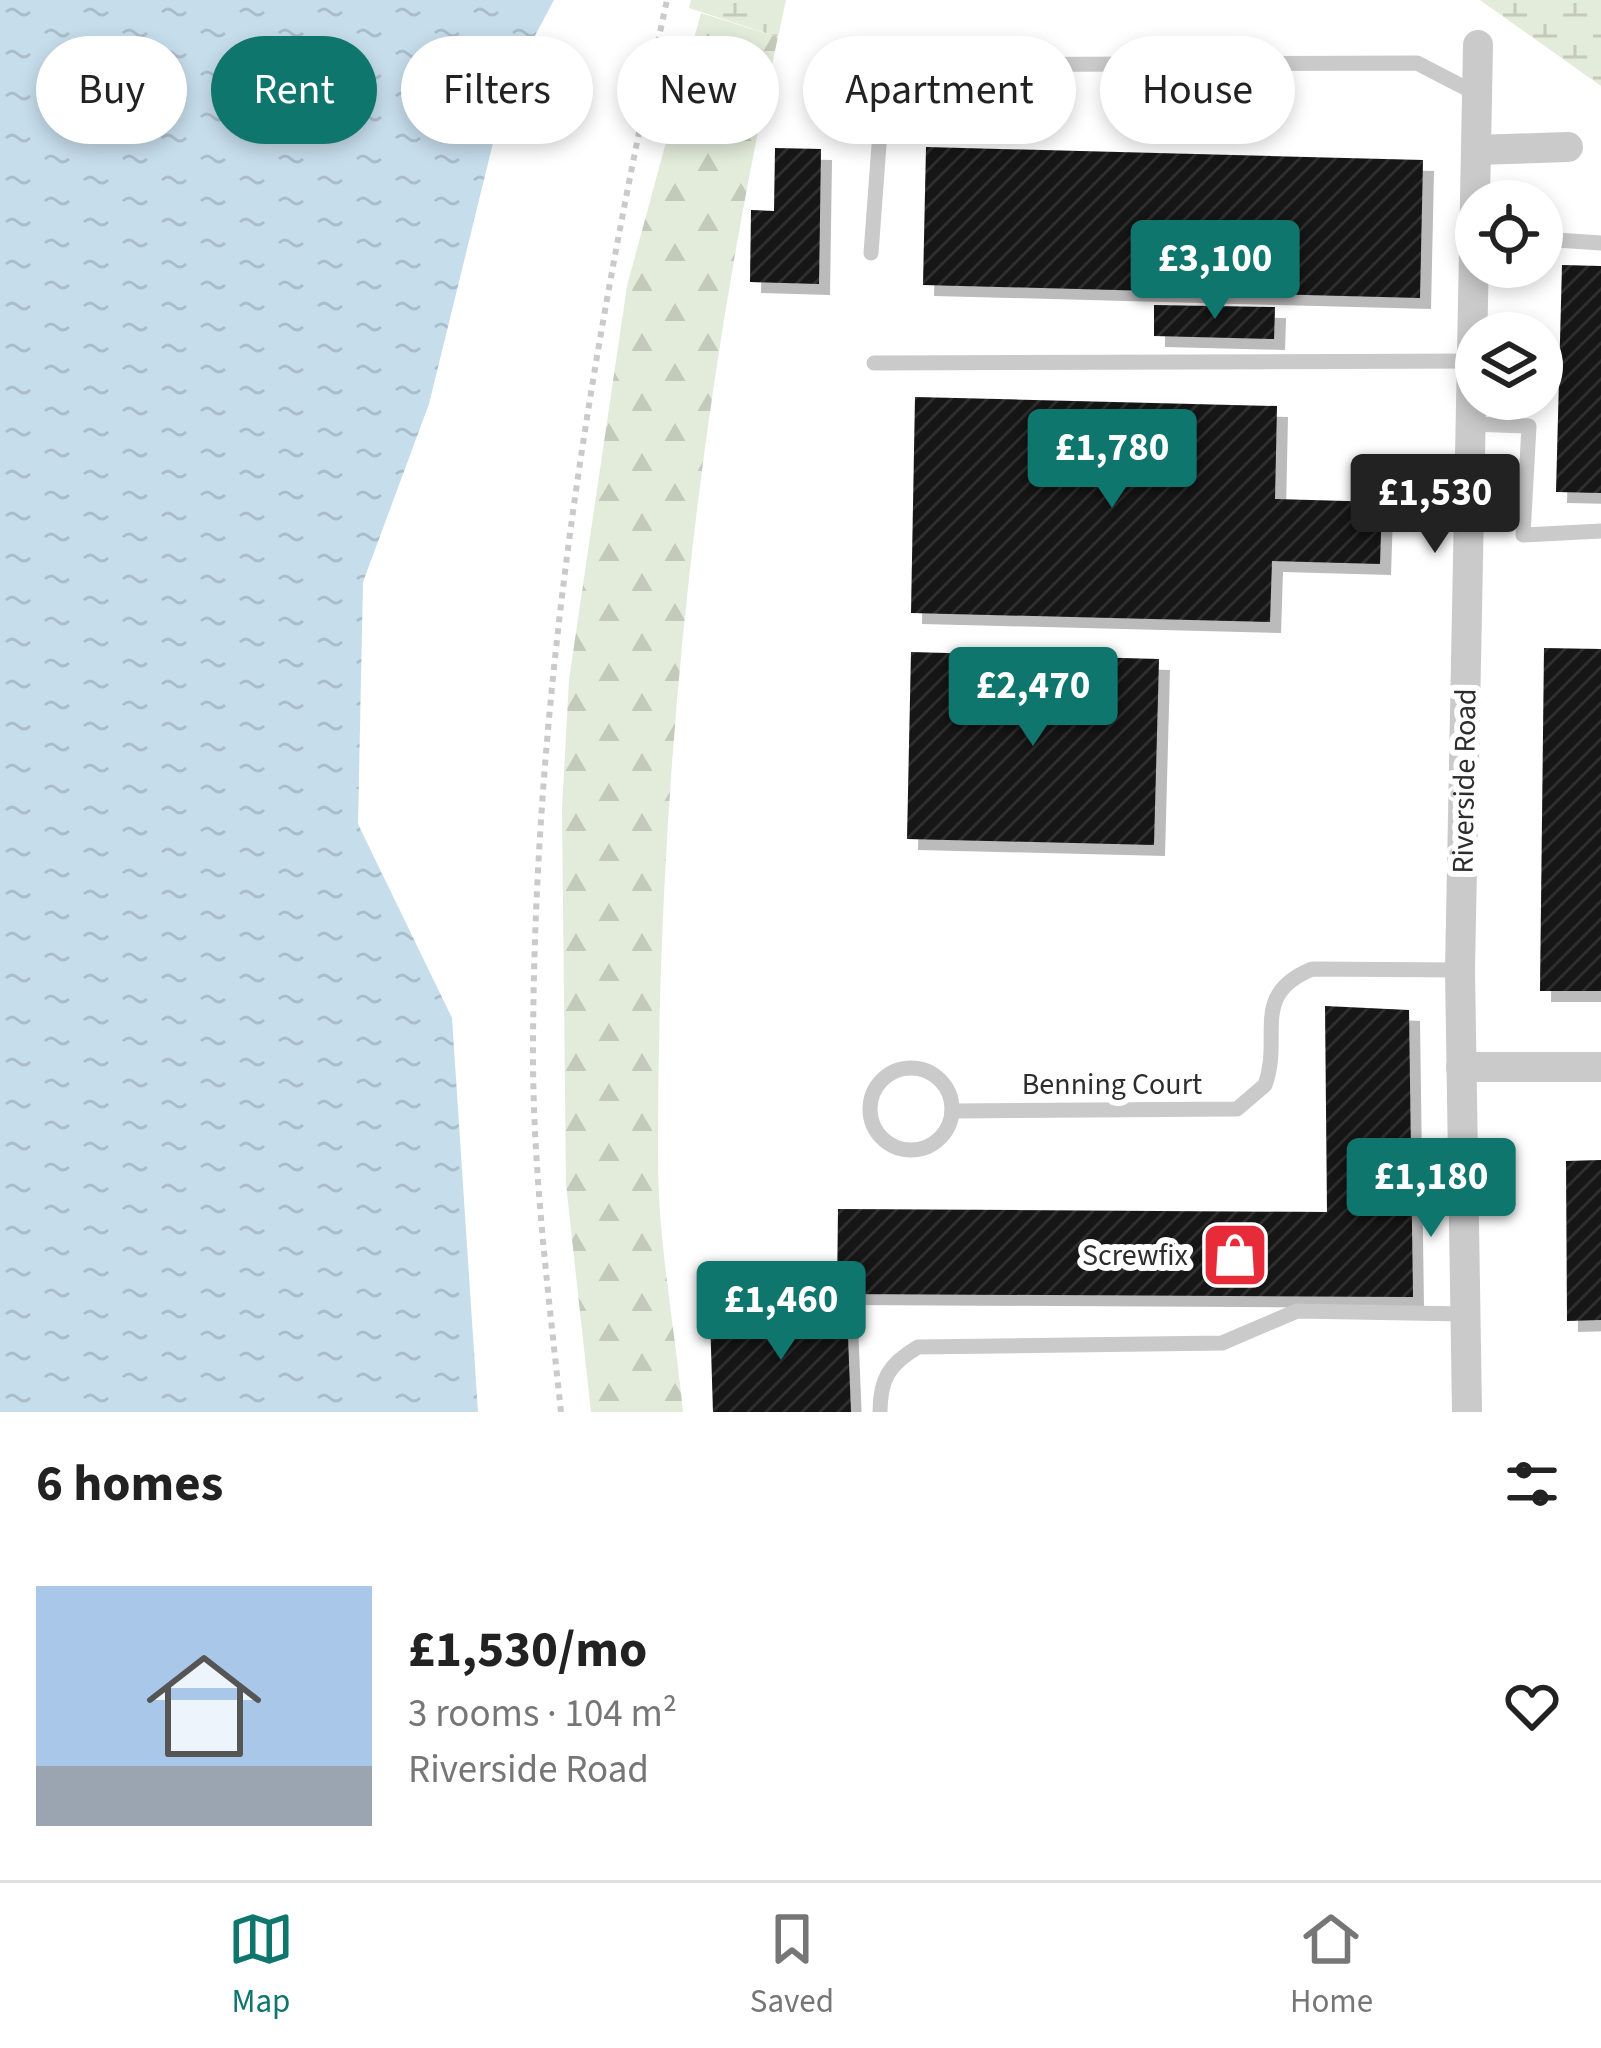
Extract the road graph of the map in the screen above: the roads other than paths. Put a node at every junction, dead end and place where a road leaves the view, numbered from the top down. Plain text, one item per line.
1 (1478, 45) dead end
2 (1477, 94) junction
3 (1568, 146) dead end
4 (1476, 150) junction
5 (1476, 180) edge
6 (1563, 240) edge
7 (1601, 243) edge
8 (871, 253) dead end
9 (1455, 361) edge
10 (874, 363) dead end
11 (1470, 420) edge
12 (1470, 424) junction
13 (1601, 531) edge
14 (1460, 970) junction
15 (1461, 1067) junction
16 (1601, 1067) edge
17 (952, 1111) junction
18 (1466, 1314) junction
19 (880, 1412) edge
20 (1467, 1412) edge

1 - 2 street, Riverside Road
2 - 4 street, Riverside Road
2 - 8 lane
3 - 4 street
4 - 5 street, Riverside Road
6 - 7 lane
9 - 10 lane
11 - 12 street, Riverside Road
12 - 13 lane
12 - 14 street, Riverside Road
14 - 15 street, Riverside Road
14 - 17 lane, Benning Court
15 - 16 street
15 - 18 street, Riverside Road
17 - 17 lane
18 - 19 lane
18 - 20 street, Riverside Road

